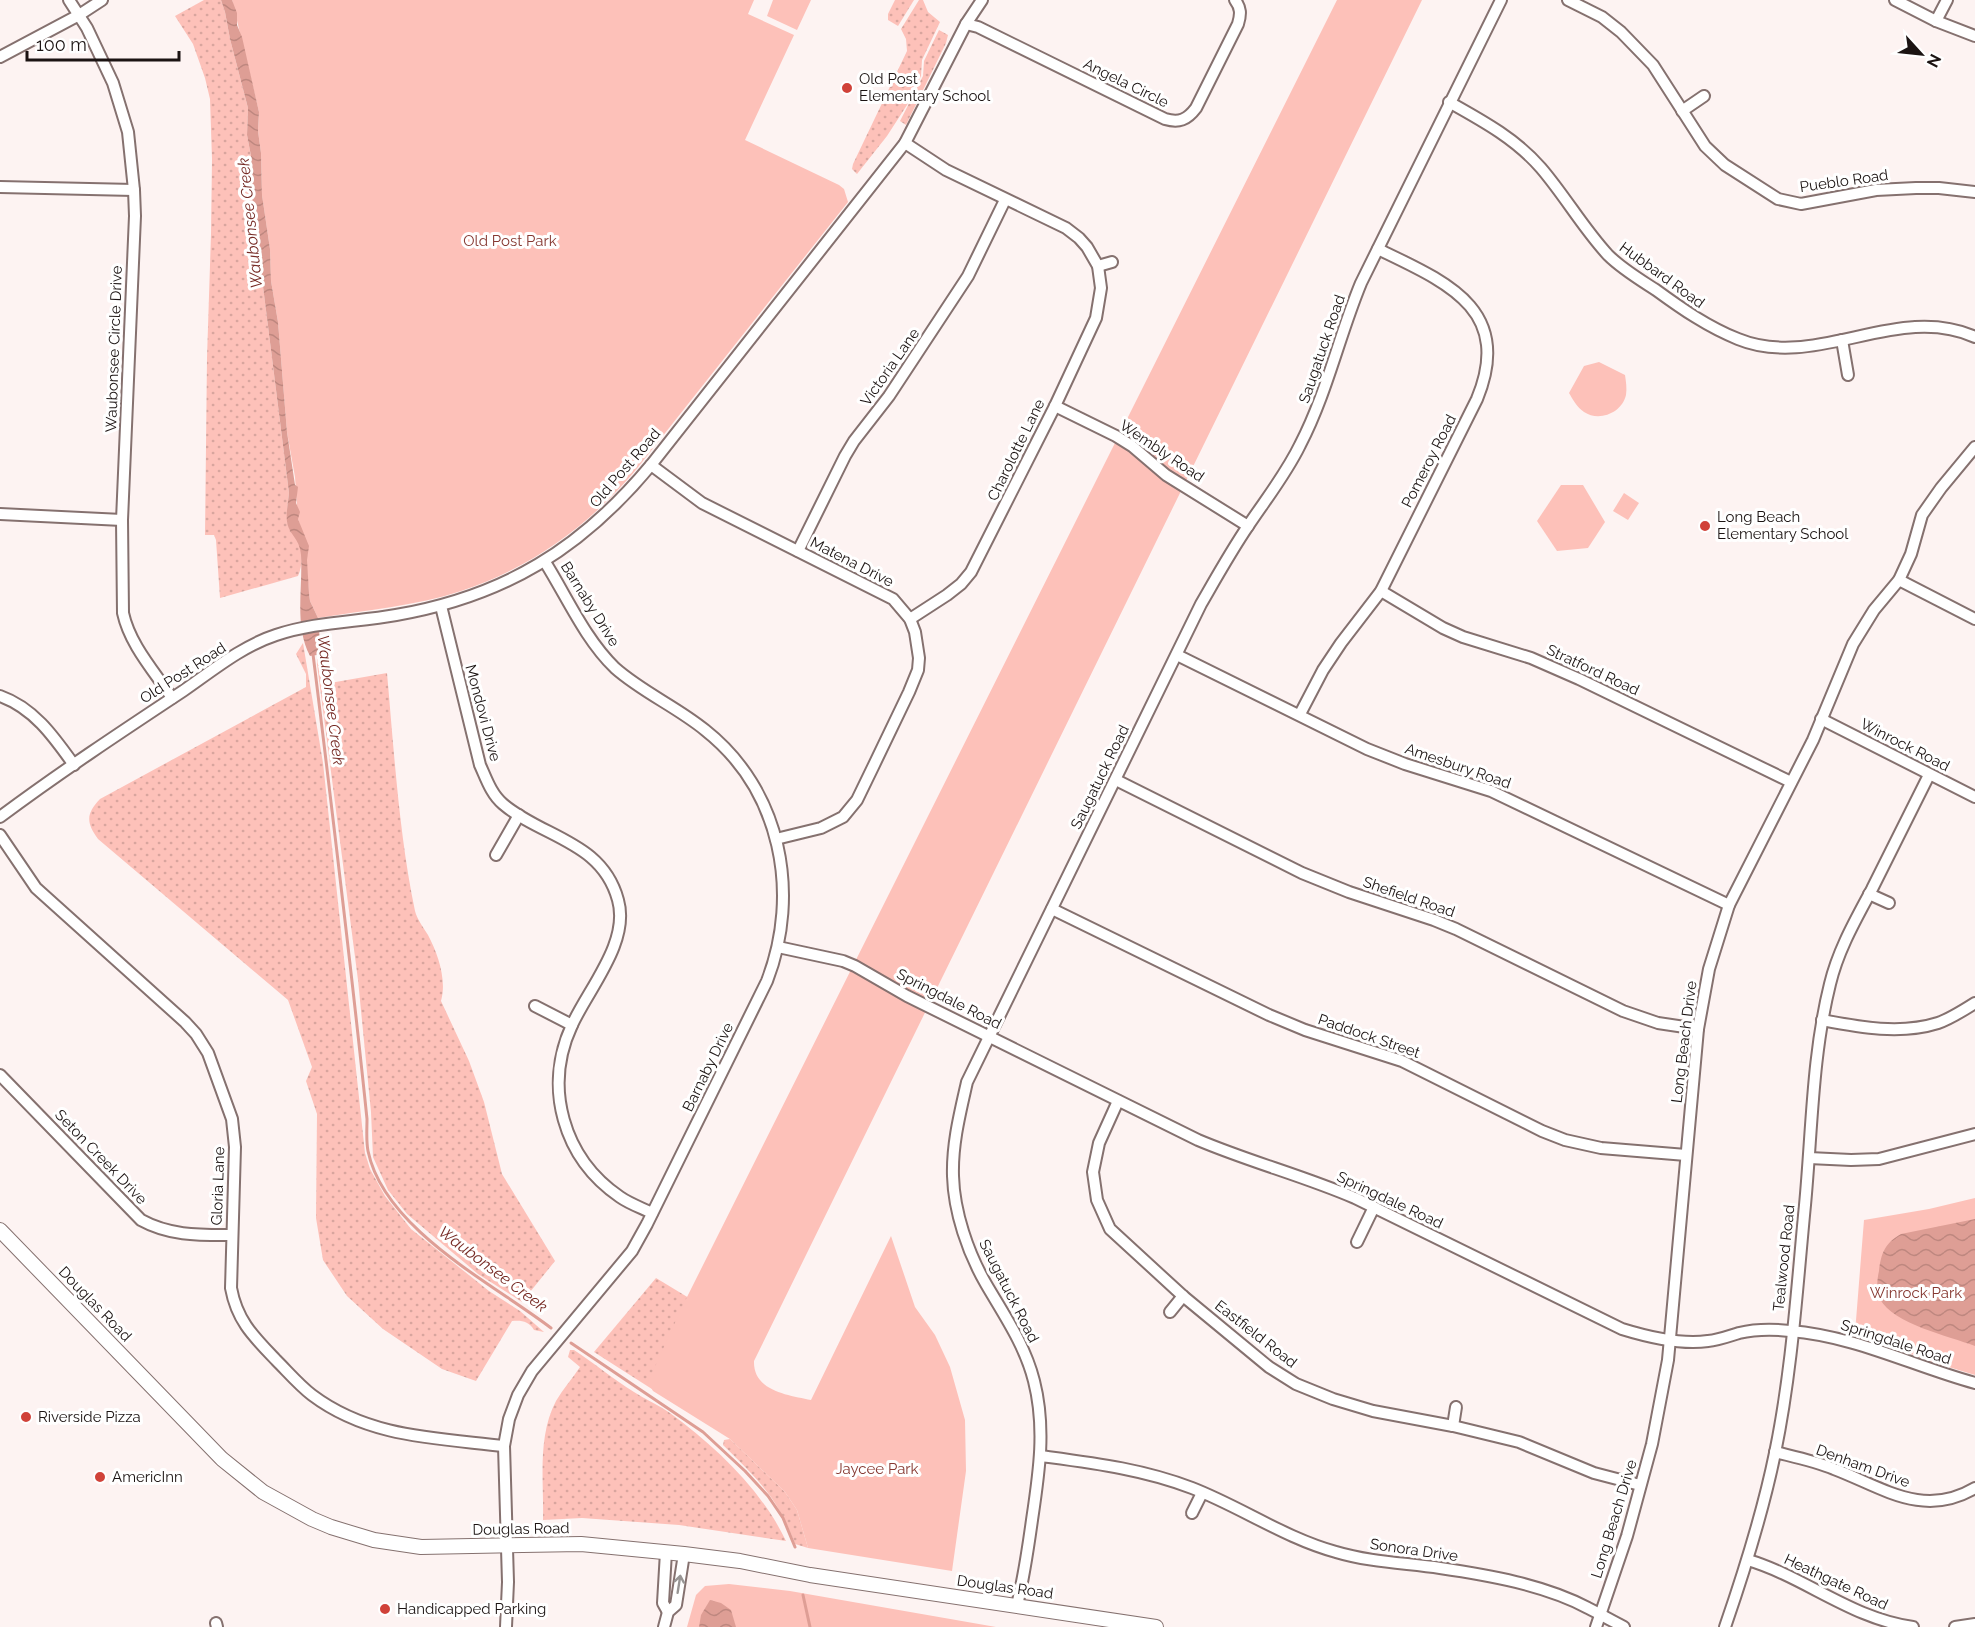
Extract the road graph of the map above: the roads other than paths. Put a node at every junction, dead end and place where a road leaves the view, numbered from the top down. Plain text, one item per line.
1 (69, 0) edge
2 (102, 0) edge
3 (982, 0) edge
4 (1235, 0) edge
5 (1502, 0) edge
6 (1568, 0) edge
7 (1895, 0) edge
8 (1947, 0) edge
9 (79, 15) junction
10 (1936, 21) junction
11 (966, 24) junction
12 (1975, 36) edge
13 (0, 57) edge
14 (1704, 96) dead end
15 (1449, 102) junction
16 (1682, 111) junction
17 (905, 142) junction
18 (0, 187) edge
19 (134, 190) junction
20 (1975, 192) edge
21 (1005, 200) junction
22 (1378, 249) junction
23 (1112, 262) dead end
24 (1098, 266) junction
25 (1975, 337) edge
26 (1842, 340) junction
27 (1848, 375) dead end
28 (1055, 406) junction
29 (1973, 452) edge
30 (651, 465) junction
31 (0, 514) edge
32 (122, 520) junction
33 (1248, 526) junction
34 (798, 551) junction
35 (545, 562) junction
36 (1899, 580) junction
37 (1381, 591) junction
38 (441, 606) junction
39 (910, 619) junction
40 (1975, 619) edge
41 (1177, 655) junction
42 (0, 696) edge
43 (172, 698) junction
44 (1300, 714) junction
45 (1821, 719) junction
46 (74, 765) junction
47 (1929, 775) junction
48 (1116, 780) junction
49 (1791, 782) junction
50 (1975, 797) edge
51 (519, 815) junction
52 (0, 817) edge
53 (0, 835) edge
54 (777, 839) junction
55 (496, 855) dead end
56 (1869, 894) junction
57 (1889, 903) dead end
58 (1729, 905) junction
59 (1052, 909) junction
60 (778, 947) junction
61 (1975, 1003) edge
62 (535, 1006) dead end
63 (1822, 1020) junction
64 (572, 1025) junction
65 (1698, 1029) junction
66 (989, 1036) junction
67 (0, 1075) edge
68 (1118, 1101) junction
69 (1975, 1134) edge
70 (1686, 1155) junction
71 (1809, 1158) junction
72 (1374, 1207) junction
73 (652, 1214) junction
74 (0, 1230) edge
75 (231, 1235) junction
76 (1357, 1242) dead end
77 (1183, 1296) junction
78 (1170, 1312) dead end
79 (1792, 1331) junction
80 (1670, 1340) junction
81 (1975, 1383) edge
82 (1456, 1407) dead end
83 (1453, 1426) junction
84 (504, 1446) junction
85 (1775, 1452) junction
86 (1041, 1456) junction
87 (1640, 1485) junction
88 (1975, 1488) edge
89 (1202, 1493) junction
90 (1192, 1513) dead end
91 (506, 1545) junction
92 (666, 1552) junction
93 (684, 1554) junction
94 (1748, 1560) junction
95 (1017, 1605) junction
96 (668, 1612) junction
97 (1600, 1615) junction
98 (1975, 1624) edge
99 (506, 1627) edge
100 (664, 1627) edge
101 (1156, 1627) edge
102 (1596, 1627) edge
103 (1624, 1627) edge
104 (1725, 1627) edge
105 (1913, 1627) edge
106 (1955, 1627) edge

1 - 9 street, Waubonsee Circle Drive
2 - 9 street
3 - 11 street, Old Post Road
4 - 11 street, Angela Circle
5 - 15 street, Saugatuck Road
6 - 16 street, Pueblo Road
7 - 10 street
8 - 10 street
9 - 13 street
9 - 19 street, Waubonsee Circle Drive
10 - 12 street
11 - 17 street, Old Post Road
14 - 16 street
15 - 22 street, Saugatuck Road
15 - 26 street, Hubbard Road
16 - 20 street, Pueblo Road
17 - 21 street, Charolotte Lane
17 - 30 street, Old Post Road
18 - 19 street
19 - 32 street, Waubonsee Circle Drive
21 - 24 street, Charolotte Lane
21 - 34 street, Victoria Lane
22 - 33 street, Saugatuck Road
22 - 37 street, Pomeroy Road
23 - 24 street
24 - 28 street, Charolotte Lane
25 - 26 street, Hubbard Road
26 - 27 street
28 - 33 street, Wembly Road
28 - 39 street, Charolotte Lane
29 - 36 street, Long Beach Drive
30 - 34 street, Matena Drive
30 - 35 street, Old Post Road
31 - 32 street
32 - 43 street, Waubonsee Circle Drive
33 - 41 street, Saugatuck Road
34 - 39 street, Matena Drive
35 - 38 street, Old Post Road
35 - 54 street, Barnaby Drive
36 - 40 street
36 - 45 street, Long Beach Drive
37 - 44 street, Pomeroy Road
37 - 49 street, Stratford Road
38 - 43 street, Old Post Road
38 - 51 street, Mondovi Drive
39 - 54 street, Matena Drive
41 - 44 street, Amesbury Road
41 - 48 street, Saugatuck Road
42 - 46 street
43 - 46 street, Old Post Road
44 - 58 street, Amesbury Road
45 - 47 street, Winrock Road
45 - 49 street, Long Beach Drive
46 - 52 street, Old Post Road
47 - 50 street, Winrock Road
47 - 56 street, Tealwood Road
48 - 59 street, Saugatuck Road
48 - 65 street, Shefield Road
49 - 58 street, Long Beach Drive
51 - 55 street
51 - 64 street, Mondovi Drive
53 - 75 street, Gloria Lane
54 - 60 street, Barnaby Drive
56 - 57 street
56 - 63 street, Tealwood Road
58 - 65 street, Long Beach Drive
59 - 66 street, Saugatuck Road
59 - 70 street, Paddock Street
60 - 66 street, Springdale Road
60 - 73 street, Barnaby Drive
61 - 63 street
62 - 64 street
63 - 71 street, Tealwood Road
64 - 73 street, Mondovi Drive
65 - 70 street, Long Beach Drive
66 - 68 street, Springdale Road
66 - 86 street, Saugatuck Road
67 - 75 street, Seton Creek Drive
68 - 72 street, Springdale Road
68 - 77 street, Eastfield Road
69 - 71 street
70 - 80 street, Long Beach Drive
71 - 79 street, Tealwood Road
72 - 76 street
72 - 80 street, Springdale Road
73 - 84 street, Barnaby Drive
74 - 91 street, Douglas Road
75 - 84 street, Gloria Lane
77 - 78 street
77 - 83 street, Eastfield Road
79 - 80 street, Springdale Road
79 - 81 street, Springdale Road
79 - 85 street, Tealwood Road
80 - 87 street, Long Beach Drive
82 - 83 street
83 - 87 street, Eastfield Road
84 - 91 street, Barnaby Drive
85 - 88 street, Denham Drive
85 - 94 street, Tealwood Road
86 - 89 street, Sonora Drive
86 - 95 street, Saugatuck Road
87 - 97 street, Long Beach Drive
89 - 90 street
89 - 97 street, Sonora Drive
91 - 92 street, Douglas Road
91 - 99 street, Barnaby Drive
92 - 93 street, Douglas Road
92 - 96 street
93 - 95 street, Douglas Road
96 -> 93 street
94 - 104 street, Tealwood Road
94 - 105 street, Heathgate Road
95 - 101 street, Douglas Road
96 - 100 street
97 - 102 street, Long Beach Drive
97 - 103 street, Sonora Drive
98 - 106 street

